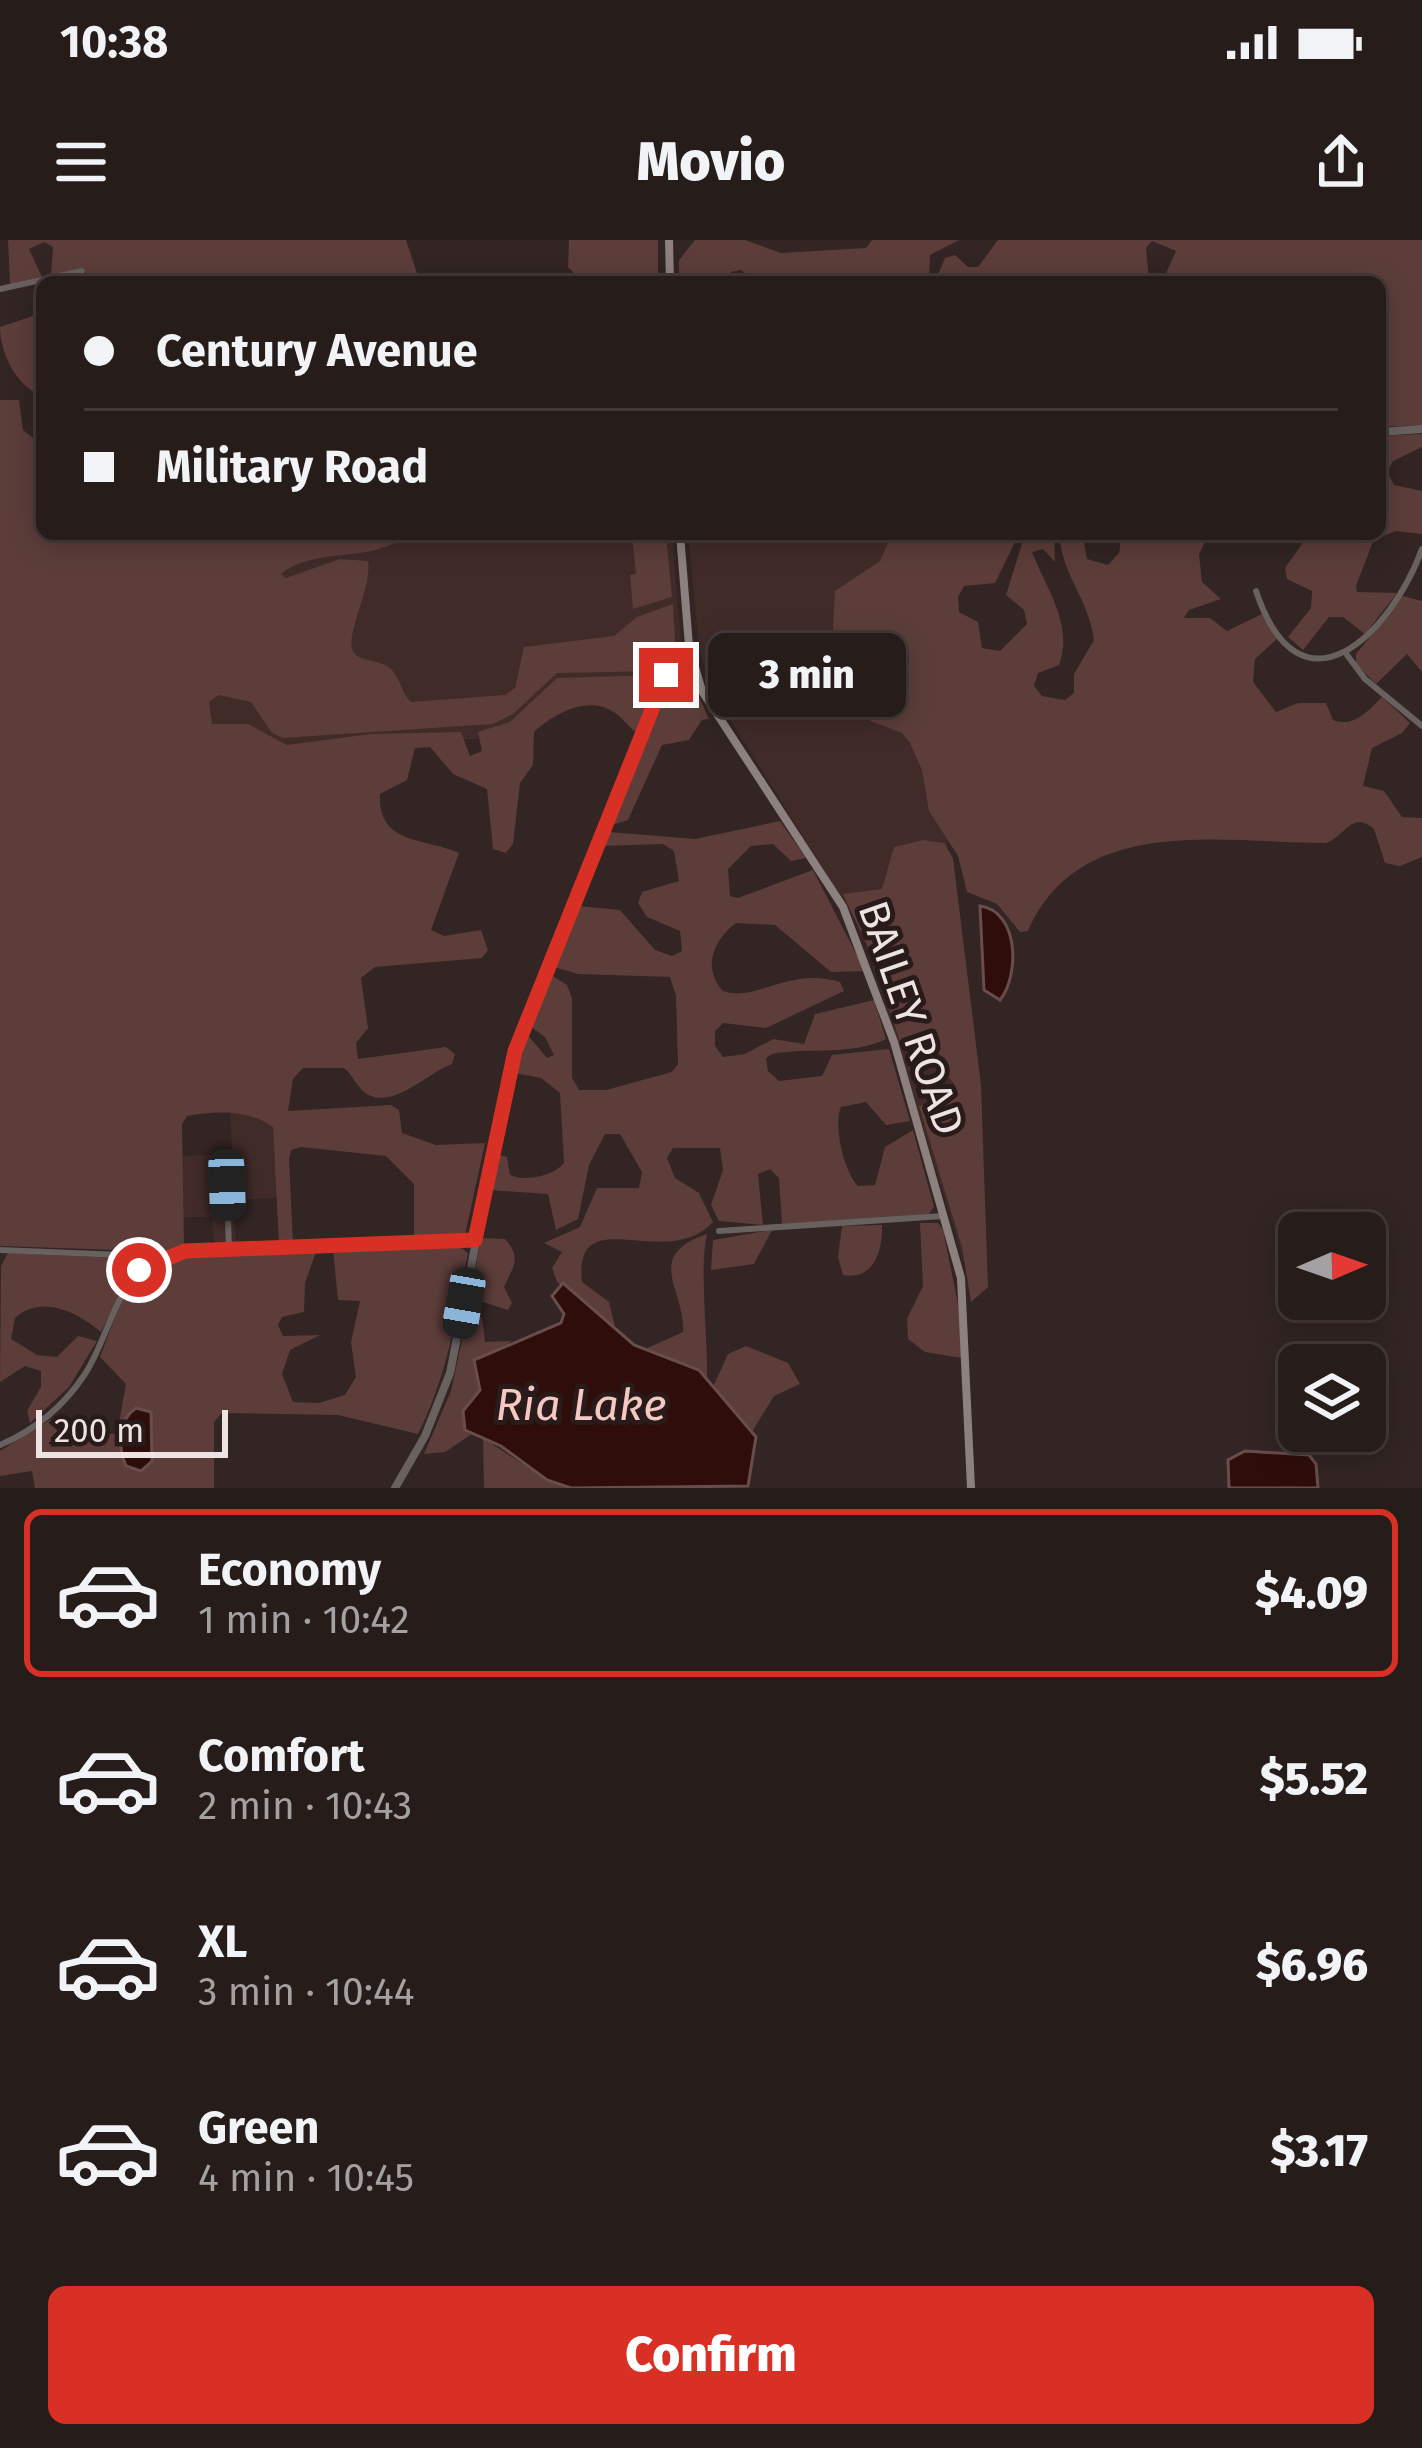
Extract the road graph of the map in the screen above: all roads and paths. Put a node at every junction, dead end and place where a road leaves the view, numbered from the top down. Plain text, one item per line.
1 (669, 240) edge
2 (82, 271) dead end
3 (59, 276) edge
4 (670, 276) edge
5 (36, 281) edge
6 (0, 289) edge
7 (1422, 429) edge
8 (1386, 432) edge
9 (681, 540) edge
10 (1422, 549) edge
11 (1256, 591) dead end
12 (1347, 655) junction
13 (691, 657) junction
14 (1422, 726) edge
15 (227, 1185) dead end
16 (946, 1215) junction
17 (719, 1231) dead end
18 (475, 1240) junction
19 (0, 1250) edge
20 (230, 1250) junction
21 (144, 1266) junction
22 (0, 1445) edge
23 (394, 1488) edge
24 (971, 1488) edge

1 - 4 main road
2 - 3 street
5 - 6 street
7 - 8 street
9 - 13 main road, BAILEY ROAD
10 - 12 street
11 - 12 street
12 - 14 street
13 - 16 main road, BAILEY ROAD
13 - 18 street
15 - 20 street
16 - 17 street
16 - 24 main road, BAILEY ROAD
18 - 20 street
18 - 23 street
19 - 21 street
20 - 21 street
21 - 22 street

